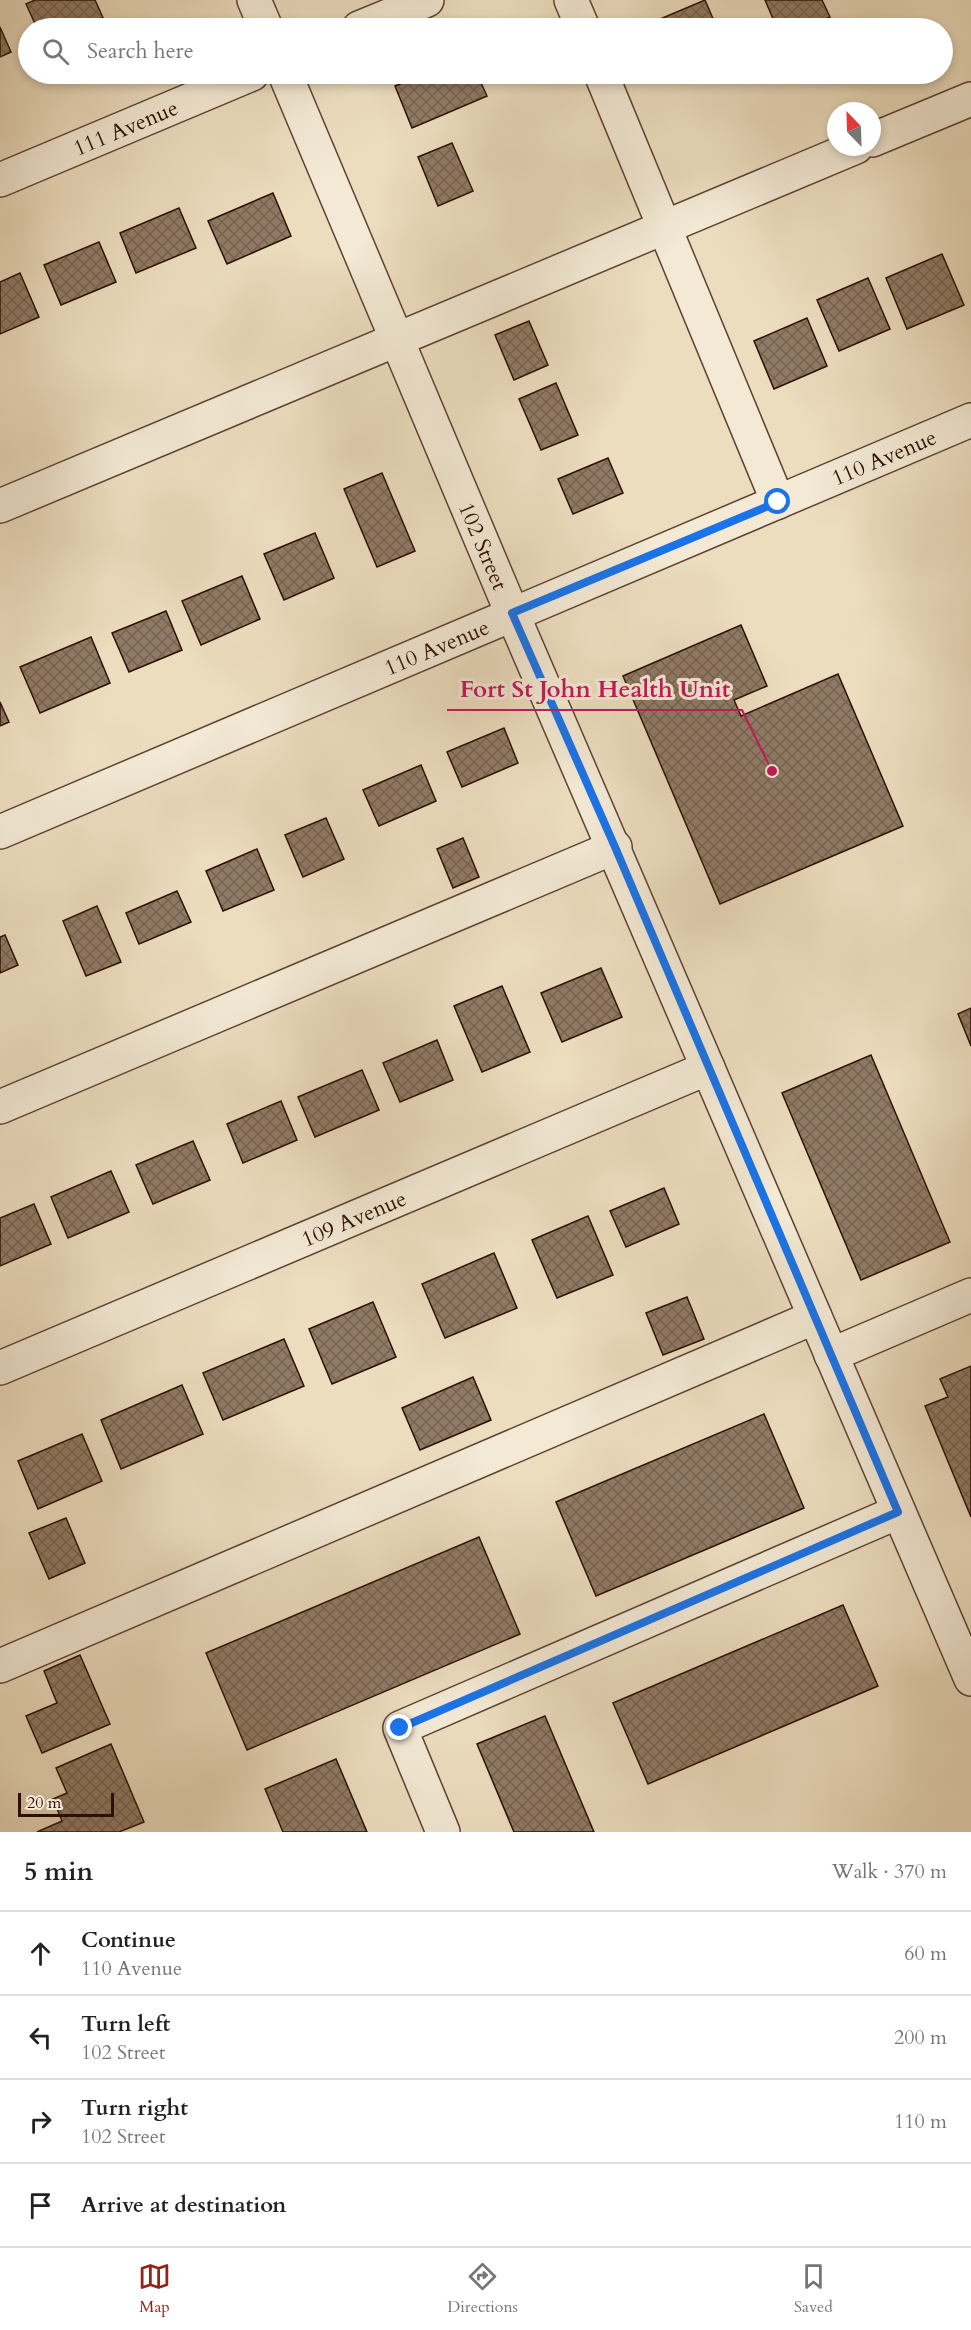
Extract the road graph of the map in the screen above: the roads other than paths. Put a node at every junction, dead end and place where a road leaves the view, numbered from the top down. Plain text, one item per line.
1 (254, 0) edge
2 (428, 0) edge
3 (571, 0) edge
4 (262, 18) edge
5 (384, 18) edge
6 (579, 18) edge
7 (228, 84) edge
8 (289, 84) edge
9 (605, 84) edge
10 (971, 99) edge
11 (881, 136) edge
12 (835, 156) edge
13 (0, 180) edge
14 (664, 228) junction
15 (397, 340) junction
16 (971, 420) edge
17 (778, 502) junction
18 (0, 506) edge
19 (512, 613) junction
20 (0, 832) edge
21 (615, 847) junction
22 (708, 1068) junction
23 (0, 1107) edge
24 (971, 1295) edge
25 (815, 1317) junction
26 (831, 1355) junction
27 (0, 1368) edge
28 (898, 1512) junction
29 (0, 1666) edge
30 (971, 1679) edge
31 (443, 1832) edge

1 - 4 street
2 - 5 street
3 - 6 street
7 - 13 street, 111 Avenue
8 - 15 street, 102 Street
9 - 14 street
10 - 11 street
12 - 14 street
14 - 15 street
14 - 17 street
15 - 18 street
15 - 19 street, 102 Street
16 - 17 street, 110 Avenue
17 - 19 street, 110 Avenue
19 - 20 street, 110 Avenue
19 - 21 street, 102 Street
21 - 22 street, 102 Street
21 - 23 street
22 - 25 street, 102 Street
22 - 27 street, 109 Avenue
24 - 26 street
25 - 26 street, 102 Street
25 - 29 street
26 - 28 street, 102 Street
28 - 30 street, 102 Street
28 - 31 street

